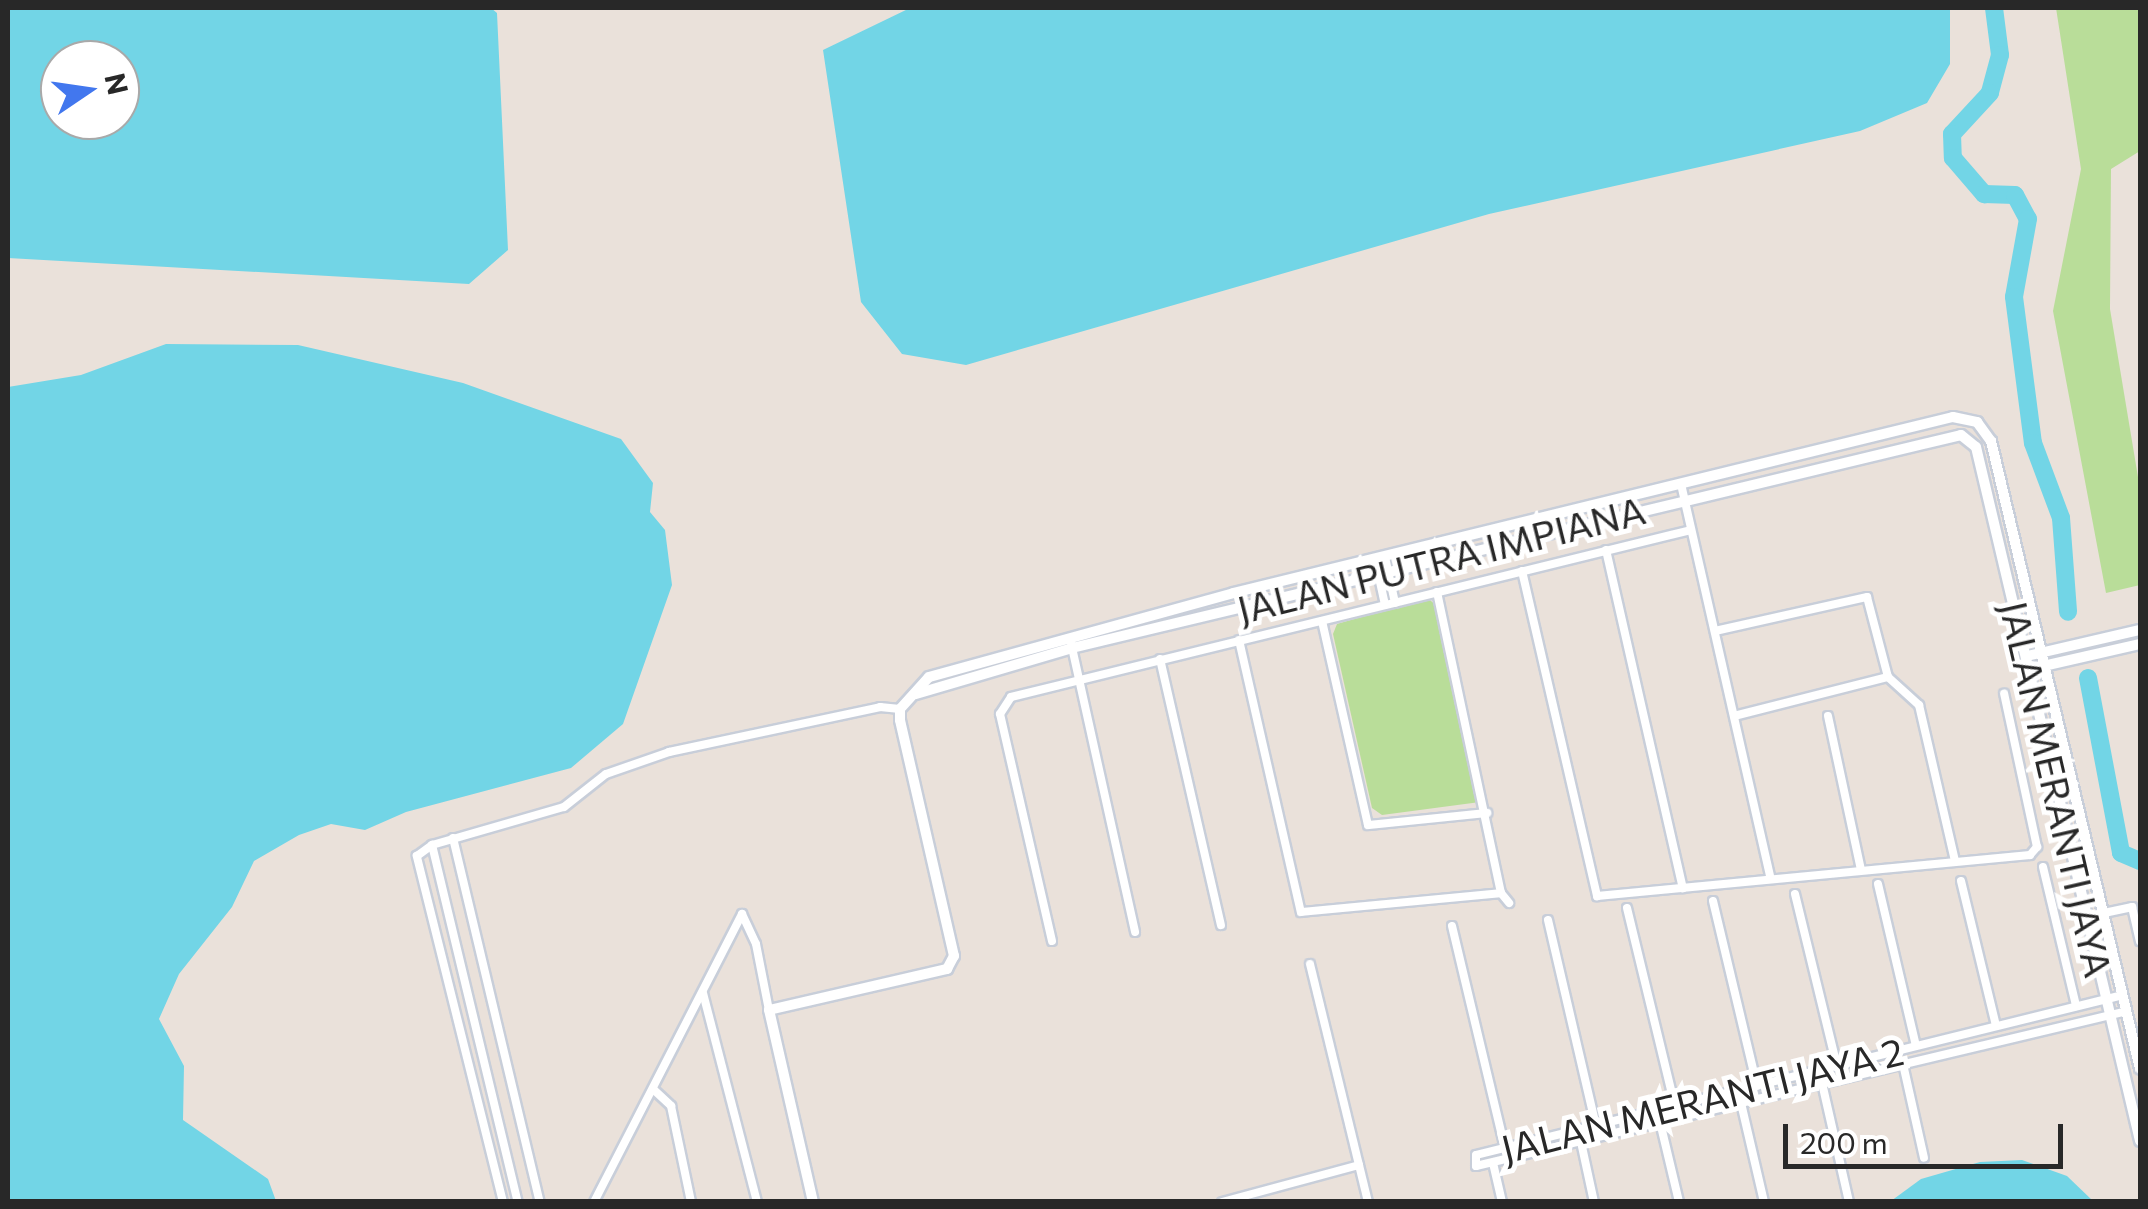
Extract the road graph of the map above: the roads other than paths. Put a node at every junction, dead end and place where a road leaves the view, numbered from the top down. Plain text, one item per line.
1 (1976, 422) joint
2 (1969, 438) joint
3 (1681, 484) junction
4 (1684, 500) junction
5 (1691, 530) junction
6 (1606, 550) junction
7 (1380, 558) junction
8 (1522, 571) junction
9 (1383, 573) junction
10 (1438, 592) junction
11 (1390, 604) junction
12 (1322, 621) junction
13 (2140, 630) edge
14 (1715, 631) junction
15 (1239, 640) junction
16 (1070, 642) junction
17 (2140, 644) edge
18 (2042, 652) junction
19 (2026, 656) junction
20 (1160, 659) junction
21 (2044, 666) junction
22 (2030, 669) junction
23 (1888, 678) junction
24 (1078, 680) junction
25 (2004, 692) dead end
26 (915, 694) junction
27 (900, 709) junction
28 (1734, 716) junction
29 (1828, 716) dead end
30 (1487, 814) junction
31 (453, 838) junction
32 (432, 845) junction
33 (1955, 860) junction
34 (2043, 868) dead end
35 (1861, 870) junction
36 (1771, 879) junction
37 (1961, 881) dead end
38 (1878, 884) dead end
39 (1683, 888) junction
40 (1501, 894) junction
41 (1795, 894) dead end
42 (1714, 901) dead end
43 (1509, 903) dead end
44 (1627, 908) dead end
45 (2104, 913) junction
46 (1548, 920) dead end
47 (1221, 925) dead end
48 (1452, 926) dead end
49 (1135, 932) dead end
50 (1052, 941) dead end
51 (2140, 942) edge
52 (1310, 964) dead end
53 (703, 992) junction
54 (2123, 995) junction
55 (2105, 999) junction
56 (2076, 1006) junction
57 (770, 1010) junction
58 (2127, 1012) junction
59 (2109, 1016) junction
60 (2029, 1018) junction
61 (1996, 1026) junction
62 (2032, 1034) junction
63 (1916, 1046) junction
64 (1874, 1057) junction
65 (1903, 1064) junction
66 (1837, 1066) junction
67 (2140, 1068) edge
68 (1878, 1070) junction
69 (1822, 1083) junction
70 (1756, 1086) junction
71 (653, 1088) junction
72 (1716, 1096) junction
73 (1741, 1103) junction
74 (1676, 1106) junction
75 (1719, 1108) junction
76 (1660, 1122) junction
77 (1596, 1126) junction
78 (2140, 1141) edge
79 (1580, 1142) junction
80 (1505, 1148) junction
81 (1924, 1158) dead end
82 (1493, 1164) junction
83 (1359, 1165) junction
84 (503, 1202) edge
85 (518, 1202) edge
86 (540, 1202) edge
87 (594, 1202) edge
88 (691, 1202) edge
89 (757, 1202) edge
90 (813, 1202) edge
91 (1222, 1202) edge
92 (1368, 1202) edge
93 (1502, 1202) edge
94 (1594, 1202) edge
95 (1679, 1202) edge
96 (1764, 1202) edge
97 (1849, 1202) edge

1 - 3 street, JALAN PUTRA IMPIANA
1 - 18 street, JALAN MERANTI JAYA
2 - 4 street, JALAN PUTRA IMPIANA
2 - 19 street, JALAN MERANTI JAYA
3 - 4 street
3 - 7 street, JALAN PUTRA IMPIANA
4 - 5 street
4 - 9 street, JALAN PUTRA IMPIANA
5 - 6 street
5 - 14 street
6 - 8 street
6 - 39 street
7 - 9 street
7 - 16 street, JALAN PUTRA IMPIANA
8 - 10 street
8 - 39 street
9 - 11 street
9 - 16 street, JALAN PUTRA IMPIANA
10 - 11 street
10 - 30 street
11 - 12 street
12 - 15 street
12 - 30 street
13 - 18 street
14 - 23 street
14 - 28 street
15 - 20 street
15 - 40 street
16 - 24 street
16 - 26 street, JALAN PUTRA IMPIANA
16 - 26 street, JALAN PUTRA IMPIANA
17 - 21 street
18 - 19 street
18 - 21 street, JALAN MERANTI JAYA
19 - 22 street, JALAN MERANTI JAYA
20 - 24 street
20 - 47 street
21 - 22 street
21 - 45 street, JALAN MERANTI JAYA
22 - 55 street, JALAN MERANTI JAYA
23 - 28 street
23 - 33 street
24 - 49 street
24 - 50 street
25 - 33 street
26 - 27 street
27 - 31 street
27 - 57 street
28 - 36 street
29 - 35 street
30 - 40 street
31 - 32 street
31 - 86 street
32 - 84 street
32 - 85 street
33 - 35 street
34 - 56 street
35 - 36 street
36 - 39 street
37 - 61 street
38 - 63 street
40 - 43 street
41 - 66 street
42 - 70 street
44 - 74 street
45 - 51 street
45 - 54 street, JALAN MERANTI JAYA
46 - 77 street
48 - 80 street
52 - 83 street
53 - 57 street
53 - 71 street
53 - 89 street
54 - 55 street, JALAN MERANTI JAYA 2
54 - 58 street, JALAN MERANTI JAYA
55 - 56 street, JALAN MERANTI JAYA 2
55 - 59 street, JALAN MERANTI JAYA
56 - 60 street, JALAN MERANTI JAYA 2
57 - 90 street
58 - 59 street, JALAN MERANTI JAYA 2
58 - 67 street, JALAN MERANTI JAYA
59 - 62 street, JALAN MERANTI JAYA 2
59 - 78 street, JALAN MERANTI JAYA
60 - 61 street, JALAN MERANTI JAYA 2
60 - 62 street
61 - 63 street, JALAN MERANTI JAYA 2
62 - 65 street, JALAN MERANTI JAYA 2
63 - 64 street, JALAN MERANTI JAYA 2
64 - 66 street, JALAN MERANTI JAYA 2
64 - 68 street
65 - 68 street, JALAN MERANTI JAYA 2
65 - 81 street
66 - 70 street, JALAN MERANTI JAYA 2
68 - 69 street, JALAN MERANTI JAYA 2
69 - 73 street, JALAN MERANTI JAYA 2
69 - 97 street
70 - 72 street, JALAN MERANTI JAYA 2
71 - 87 street
71 - 88 street
72 - 74 street, JALAN MERANTI JAYA 2
72 - 75 street
73 - 75 street, JALAN MERANTI JAYA 2
73 - 96 street
74 - 77 street, JALAN MERANTI JAYA 2
75 - 76 street, JALAN MERANTI JAYA 2
76 - 79 street, JALAN MERANTI JAYA 2
76 - 95 street
77 - 80 street, JALAN MERANTI JAYA 2
79 - 82 street, JALAN MERANTI JAYA 2
79 - 94 street
80 - 82 street, JALAN MERANTI JAYA 2
82 - 93 street
83 - 91 street
83 - 92 street

